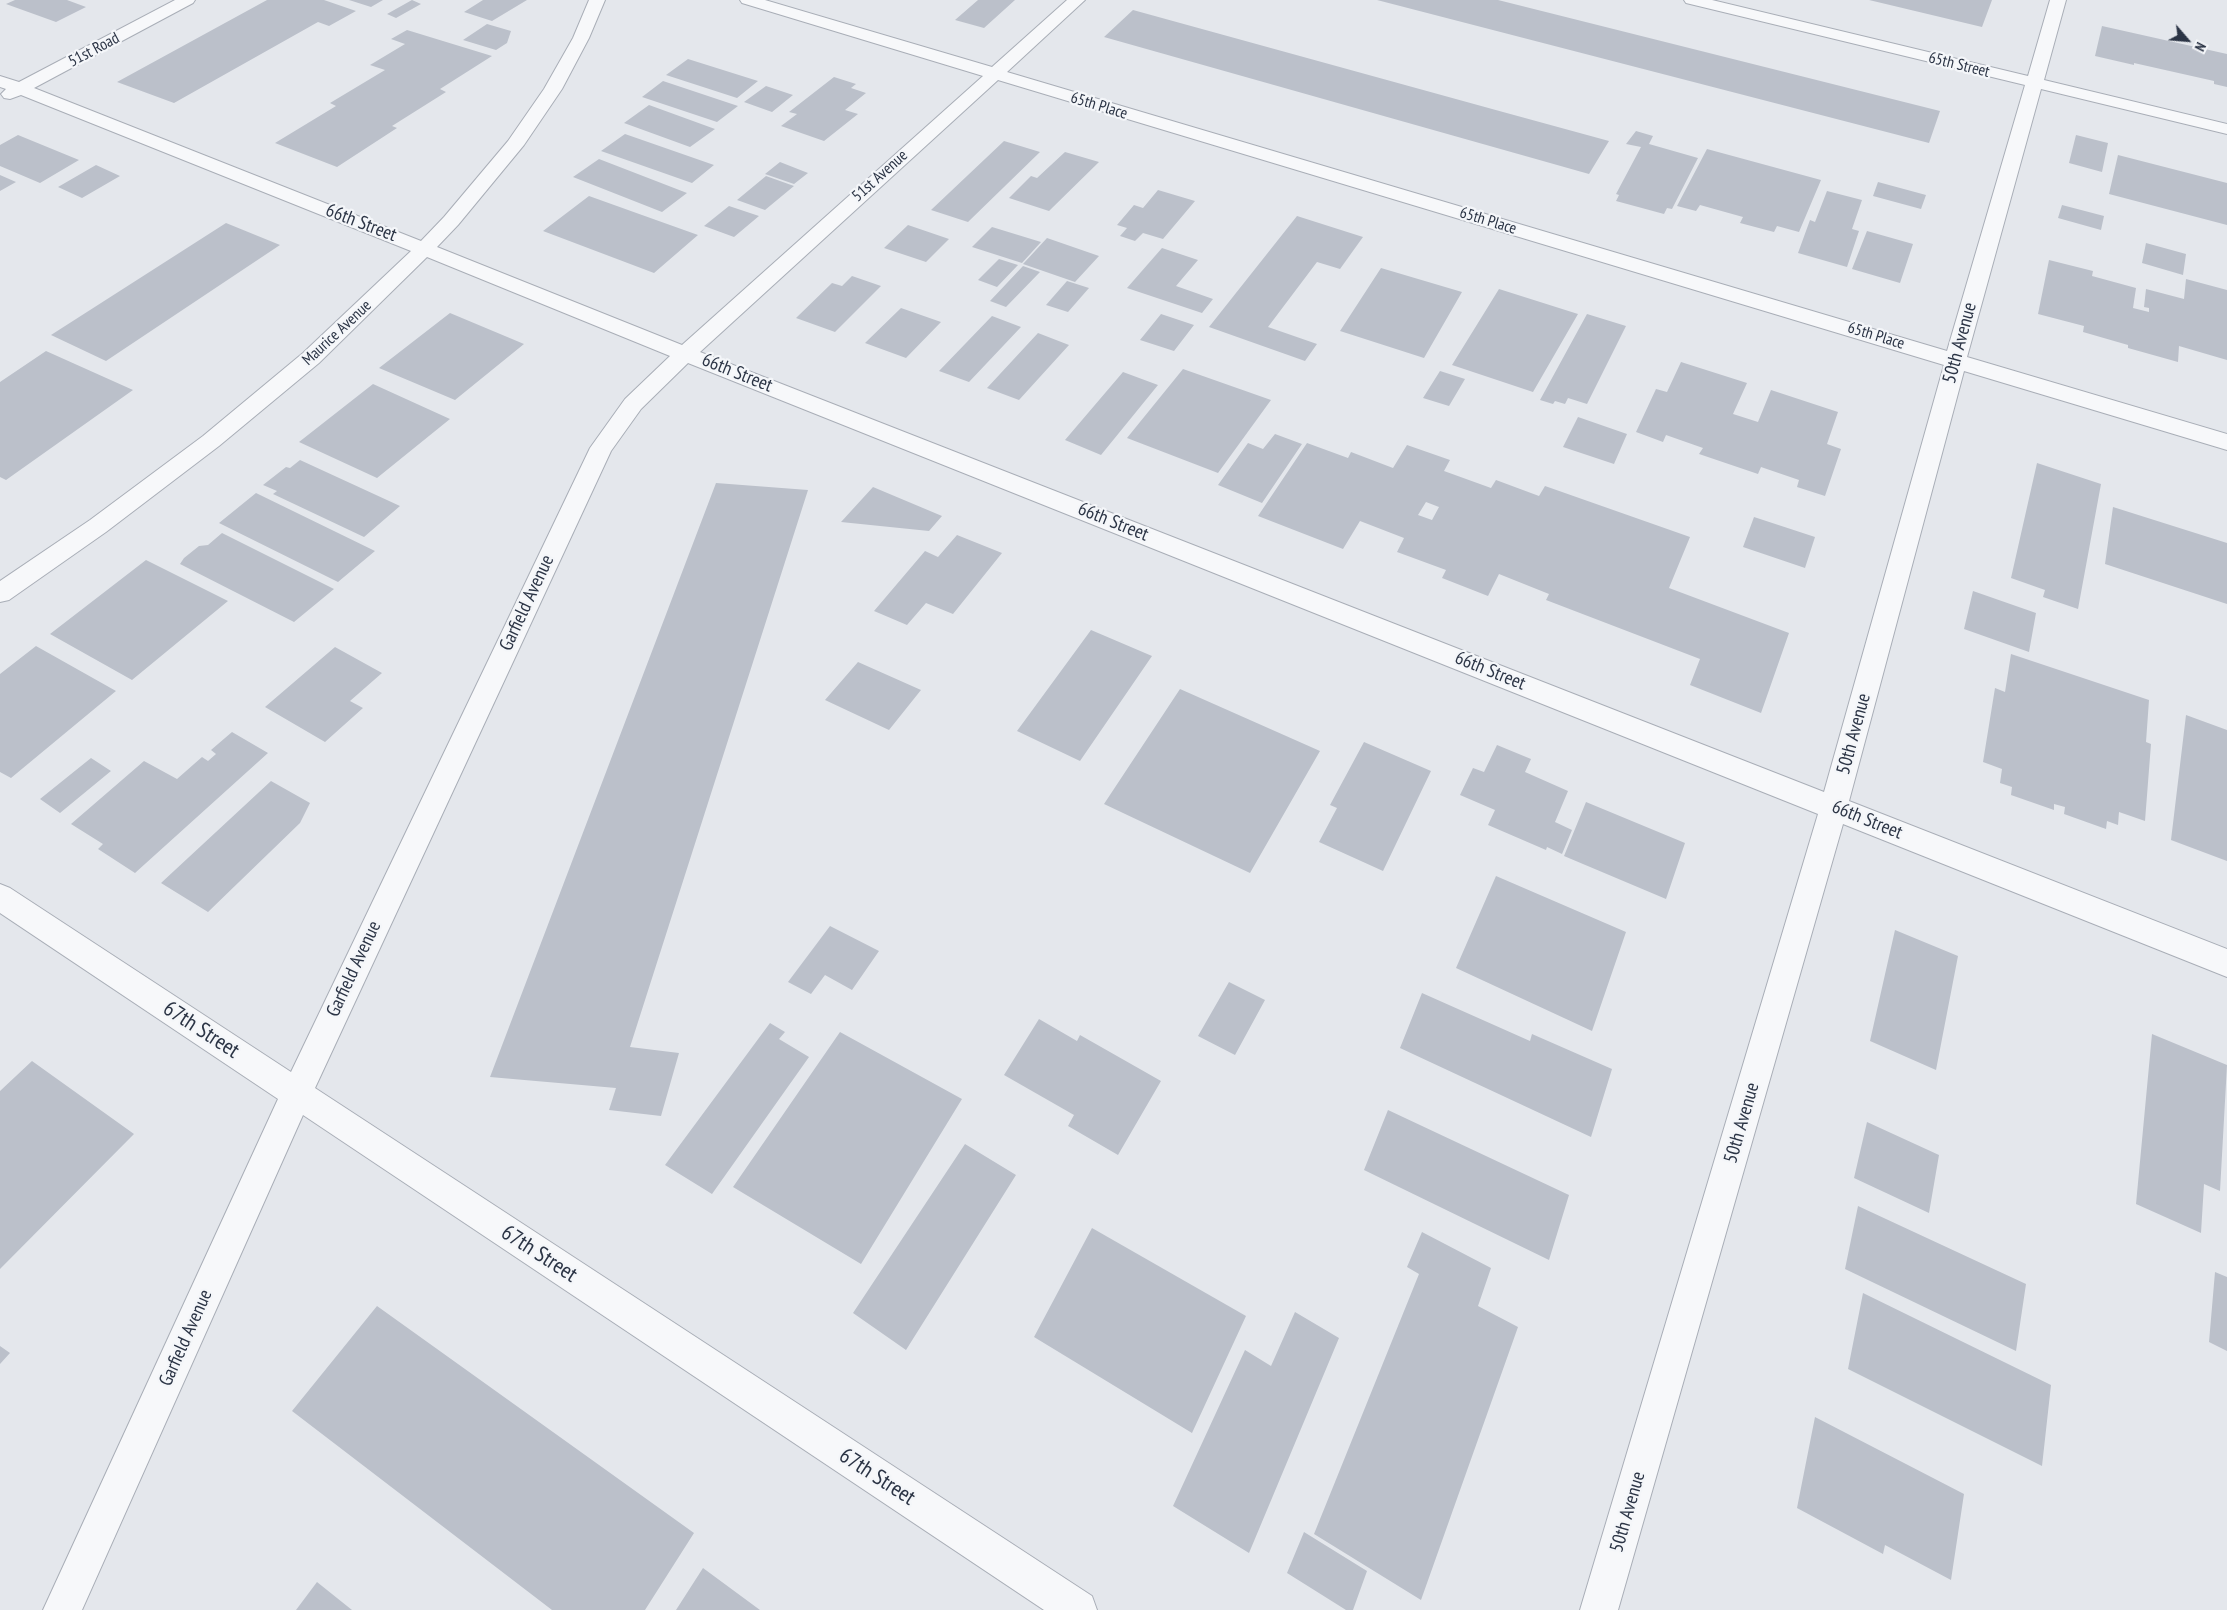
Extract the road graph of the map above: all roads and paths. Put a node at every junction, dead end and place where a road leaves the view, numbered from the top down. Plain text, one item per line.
1 (187, 0) edge
2 (597, 0) edge
3 (748, 0) edge
4 (1076, 0) edge
5 (1692, 0) edge
6 (2058, 0) edge
7 (994, 74) junction
8 (0, 81) edge
9 (2035, 83) junction
10 (20, 89) junction
11 (0, 99) edge
12 (2227, 129) edge
13 (425, 248) junction
14 (685, 353) junction
15 (1955, 360) junction
16 (2227, 442) edge
17 (0, 593) edge
18 (1834, 807) junction
19 (0, 897) edge
20 (2227, 963) edge
21 (296, 1093) junction
22 (62, 1610) edge
23 (1078, 1610) edge
24 (1599, 1610) edge

1 - 10 street, 51st Road
2 - 13 street, Maurice Avenue
3 - 7 street, 65th Place
4 - 7 street, 51st Avenue
5 - 9 street, 65th Street
6 - 9 street, 50th Avenue
7 - 14 street, 51st Avenue
7 - 15 street, 65th Place
8 - 10 street, 66th Street
9 - 12 street, 65th Street
9 - 15 street, 50th Avenue
10 - 11 street, 51st Road
10 - 13 street, 66th Street
13 - 14 street, 66th Street
13 - 17 street, Maurice Avenue
14 - 18 street, 66th Street
14 - 21 street, Garfield Avenue
15 - 16 street, 65th Place
15 - 18 street, 50th Avenue
18 - 20 street, 66th Street
18 - 24 street, 50th Avenue
19 - 21 street, 67th Street
21 - 22 street, Garfield Avenue
21 - 23 street, 67th Street

